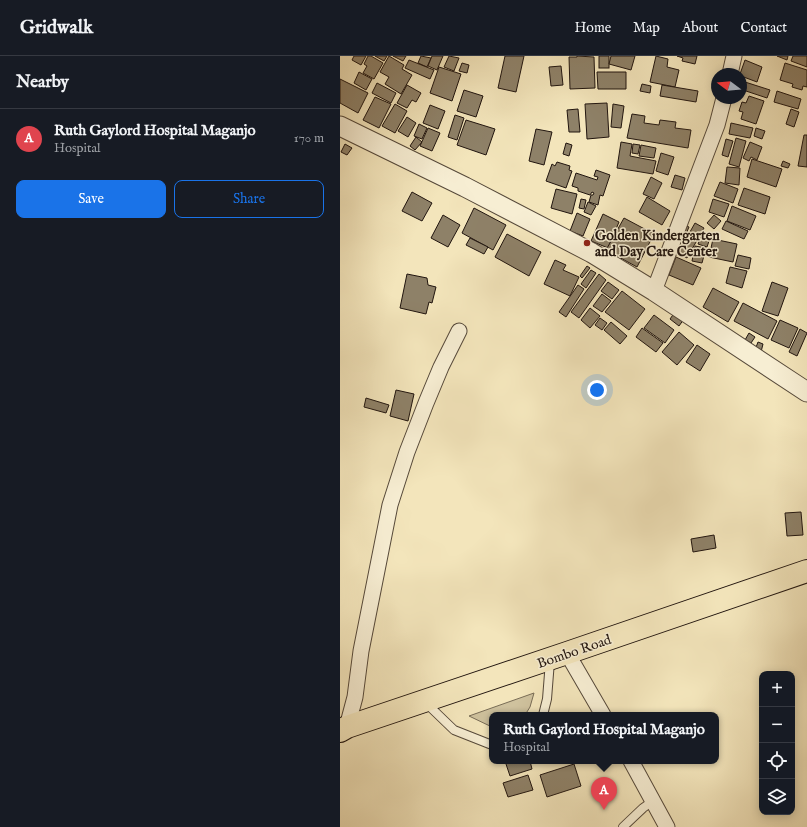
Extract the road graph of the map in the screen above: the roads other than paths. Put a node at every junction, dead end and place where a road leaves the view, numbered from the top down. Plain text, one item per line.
1 (734, 56) edge
2 (731, 68) edge
3 (722, 104) edge
4 (340, 126) edge
5 (654, 291) junction
6 (458, 331) dead end
7 (807, 392) edge
8 (807, 571) edge
9 (559, 656) junction
10 (424, 701) junction
11 (543, 712) edge
12 (602, 712) edge
13 (344, 729) edge
14 (489, 744) edge
15 (633, 764) edge
16 (653, 801) junction
17 (623, 827) edge
18 (667, 827) edge

1 - 2 street
3 - 5 street
4 - 5 street
5 - 7 street
6 - 13 street
8 - 9 main road, Bombo Road
9 - 10 main road, Bombo Road
9 - 11 lane
9 - 12 street
10 - 13 main road, Bombo Road
10 - 14 lane
15 - 16 street
16 - 17 lane
16 - 18 street

